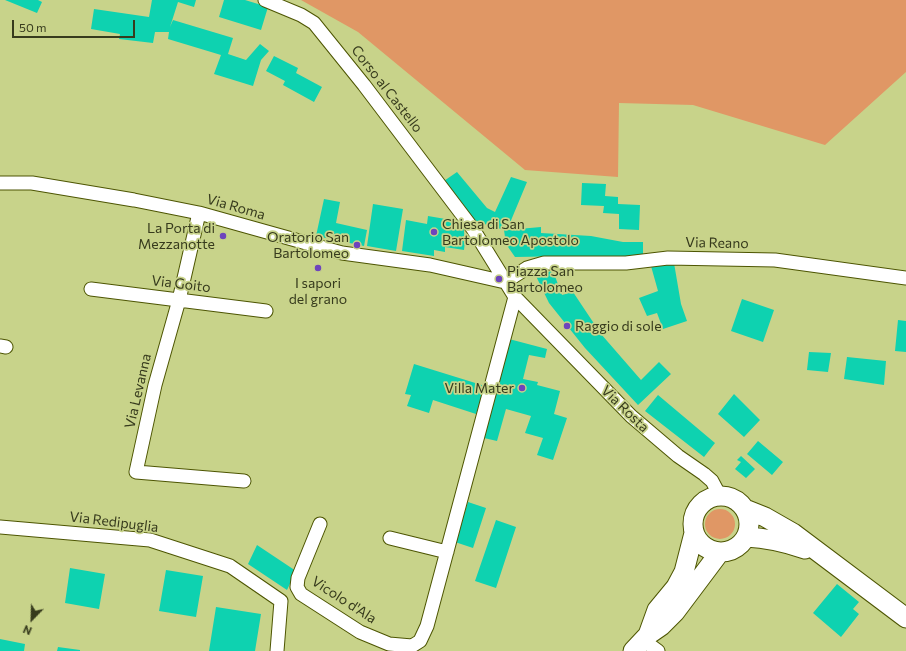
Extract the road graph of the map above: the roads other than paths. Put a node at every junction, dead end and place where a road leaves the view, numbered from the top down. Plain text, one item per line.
1 (265, 0) edge
2 (0, 183) edge
3 (199, 213) junction
4 (906, 278) edge
5 (506, 282) junction
6 (91, 290) dead end
7 (515, 297) junction
8 (179, 300) junction
9 (266, 311) dead end
10 (244, 481) dead end
11 (720, 496) junction
12 (745, 509) junction
13 (320, 524) dead end
14 (0, 528) edge
15 (694, 533) junction
16 (746, 537) junction
17 (390, 538) dead end
18 (447, 552) junction
19 (720, 552) junction
20 (820, 555) junction
21 (906, 618) edge
22 (641, 642) edge
23 (276, 651) edge
24 (658, 651) edge

1 - 5 street, Corso al Castello
2 - 3 street, Via Roma
3 - 5 street, Via Roma
3 - 8 street, Via Levanna
4 - 5 street, Via Reano
5 - 7 street
6 - 8 street, Via Goito
7 - 11 street, Via Rosta
7 - 18 street, Vicolo d'Ala
8 - 9 street, Via Goito
8 - 10 street, Via Levanna
11 - 12 street
11 - 15 street
12 - 16 street
12 - 20 street
13 - 18 street, Vicolo d'Ala
14 - 23 street, Via Redipuglia
15 - 19 street
15 - 22 street
16 - 19 street
16 - 20 street
17 - 18 street
19 - 22 street
20 - 21 street
22 - 24 street

